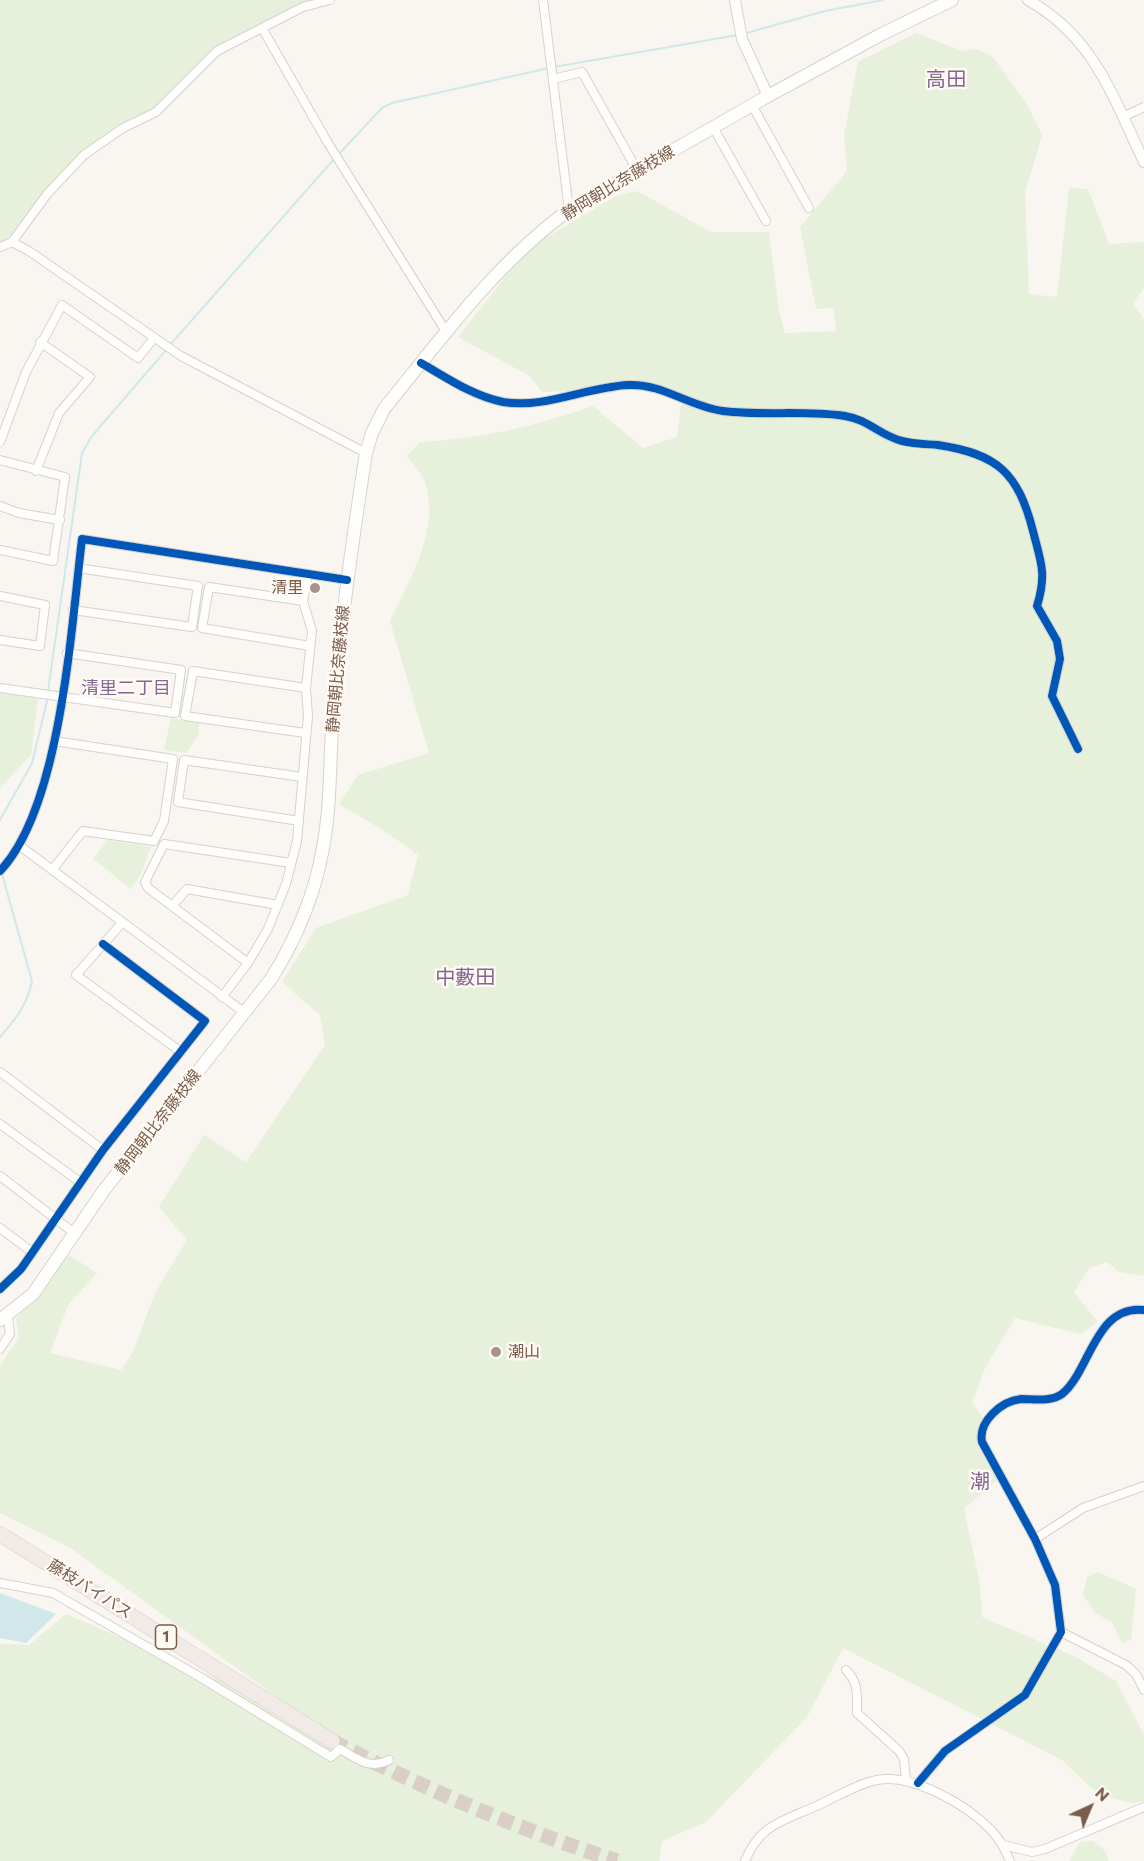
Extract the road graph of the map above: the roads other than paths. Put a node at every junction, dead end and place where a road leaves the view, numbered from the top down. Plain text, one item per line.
1 (330, 0) edge
2 (543, 0) edge
3 (735, 0) edge
4 (952, 0) edge
5 (1028, 0) edge
6 (262, 28) junction
7 (553, 75) junction
8 (768, 96) junction
9 (752, 105) junction
10 (1144, 107) edge
11 (1123, 117) junction
12 (714, 127) junction
13 (1144, 162) edge
14 (637, 170) junction
15 (809, 208) dead end
16 (569, 210) junction
17 (766, 221) dead end
18 (12, 242) junction
19 (0, 247) edge
20 (447, 333) junction
21 (154, 339) junction
22 (40, 342) junction
23 (421, 363) junction
24 (0, 442) edge
25 (366, 453) junction
26 (0, 460) edge
27 (36, 471) junction
28 (0, 506) edge
29 (60, 520) junction
30 (0, 550) edge
31 (78, 568) junction
32 (308, 573) junction
33 (346, 580) junction
34 (0, 596) edge
35 (303, 601) junction
36 (73, 610) junction
37 (0, 639) edge
38 (310, 646) junction
39 (67, 653) junction
40 (0, 688) edge
41 (306, 688) junction
42 (61, 697) junction
43 (305, 732) junction
44 (54, 741) junction
45 (1078, 749) dead end
46 (302, 777) junction
47 (299, 821) junction
48 (20, 846) junction
49 (291, 863) junction
50 (52, 870) junction
51 (0, 871) edge
52 (173, 905) junction
53 (279, 905) junction
54 (121, 924) junction
55 (104, 944) junction
56 (248, 963) junction
57 (222, 997) junction
58 (245, 1013) junction
59 (181, 1052) junction
60 (0, 1072) edge
61 (0, 1124) edge
62 (103, 1150) junction
63 (0, 1176) edge
64 (80, 1182) junction
65 (55, 1217) junction
66 (0, 1228) edge
67 (74, 1233) junction
68 (32, 1252) junction
69 (2, 1284) edge
70 (1144, 1310) edge
71 (4, 1319) edge
72 (0, 1349) edge
73 (1144, 1486) edge
74 (0, 1525) edge
75 (0, 1534) edge
76 (1035, 1539) junction
77 (0, 1541) edge
78 (52, 1565) junction
79 (0, 1583) edge
80 (118, 1606) junction
81 (1061, 1632) junction
82 (846, 1670) dead end
83 (1144, 1690) edge
84 (333, 1741) tunnel mouth
85 (389, 1760) dead end
86 (906, 1780) junction
87 (918, 1783) junction
88 (1144, 1807) edge
89 (1003, 1845) junction
90 (744, 1861) edge
91 (1010, 1861) edge

1 - 6 street
2 - 7 street
3 - 8 street
4 - 8 main road, 静岡朝比奈藤枝線
5 - 11 street
6 - 18 street
6 - 20 street
7 - 14 street
7 - 16 street
8 - 9 main road, 静岡朝比奈藤枝線
9 - 12 main road, 静岡朝比奈藤枝線
9 - 15 street
10 - 11 street
11 - 13 street
12 - 14 main road, 静岡朝比奈藤枝線
12 - 17 street
14 - 16 main road, 静岡朝比奈藤枝線
16 - 20 main road, 静岡朝比奈藤枝線
18 - 19 street
18 - 21 street
20 - 23 main road, 静岡朝比奈藤枝線
21 - 22 street
21 - 25 street
22 - 24 street
22 - 27 street
23 - 25 main road, 静岡朝比奈藤枝線
23 - 45 street
25 - 33 main road, 静岡朝比奈藤枝線
26 - 27 street
27 - 29 street
28 - 29 street
29 - 30 street
31 - 32 street
31 - 36 street
31 - 36 street
32 - 33 street
32 - 35 street
33 - 58 main road, 静岡朝比奈藤枝線
34 - 37 street
35 - 38 street
35 - 38 street
36 - 39 street
38 - 41 street
39 - 42 street
39 - 42 street
40 - 42 street
41 - 43 street
41 - 43 street
42 - 44 street
43 - 46 street
44 - 48 street
44 - 50 street
46 - 47 street
46 - 47 street
47 - 49 street
48 - 50 street
48 - 51 street
49 - 52 street
49 - 53 street
50 - 54 street
52 - 53 street
52 - 56 street
53 - 56 street
54 - 55 street
54 - 57 street
55 - 59 street
55 - 59 street
56 - 57 street
57 - 58 street
58 - 67 main road, 静岡朝比奈藤枝線
59 - 62 street
60 - 62 street
61 - 64 street
62 - 64 street
63 - 65 street
64 - 65 street
65 - 67 street
65 - 68 street
66 - 68 street
67 - 71 main road, 静岡朝比奈藤枝線
68 - 69 street
70 - 76 street
71 - 72 street
73 - 76 street
74 - 80 highway, 1
75 - 78 highway, 藤枝バイパス / 1
76 - 81 street
77 - 78 highway, 1
78 - 80 highway, 藤枝バイパス / 1
79 - 85 street
80 - 84 highway, 藤枝バイパス / 1
81 - 83 street
81 - 87 street
82 - 86 street
86 - 87 street
86 - 90 street
87 - 89 street
88 - 89 street
89 - 91 street

